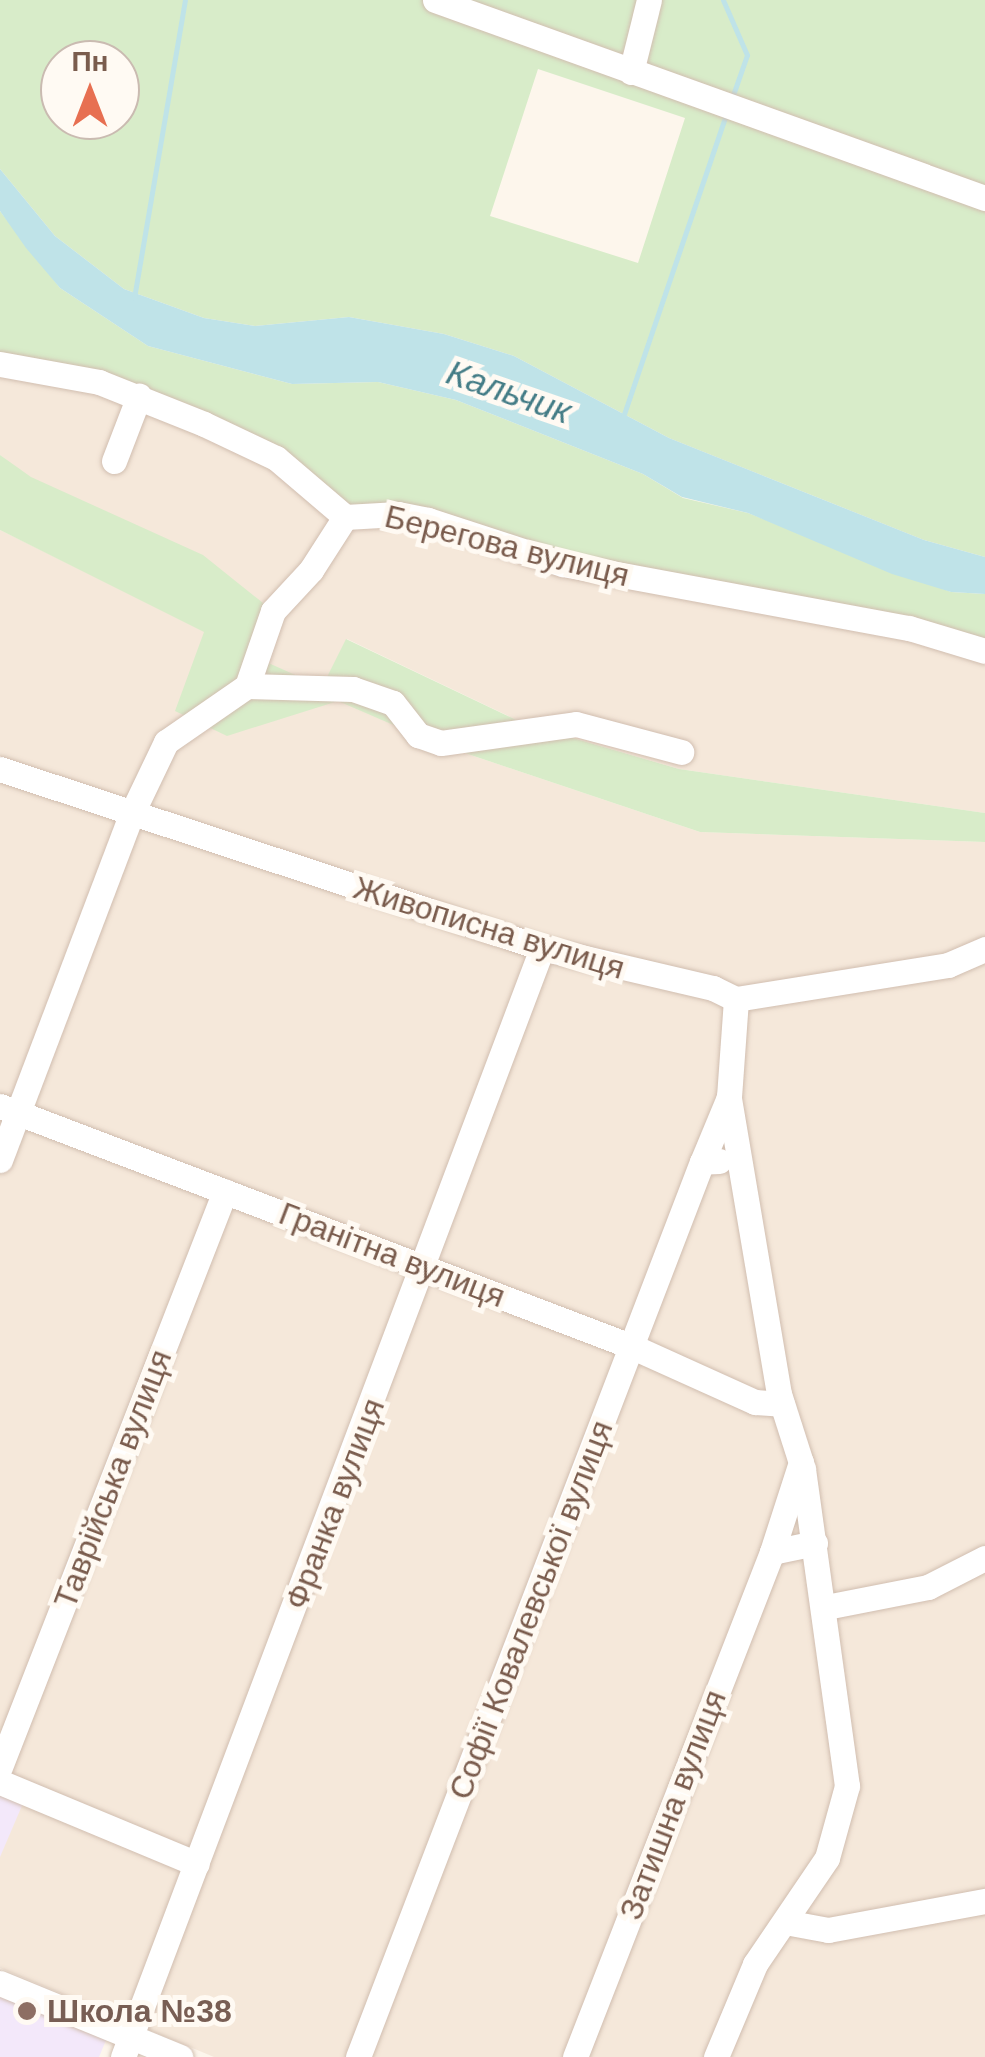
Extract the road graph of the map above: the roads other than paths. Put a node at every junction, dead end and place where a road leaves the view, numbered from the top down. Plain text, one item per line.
1 (435, 0) edge
2 (650, 0) edge
3 (631, 72) junction
4 (985, 198) edge
5 (0, 364) edge
6 (139, 396) junction
7 (114, 461) dead end
8 (345, 516) junction
9 (985, 651) edge
10 (248, 686) junction
11 (681, 752) dead end
12 (0, 769) edge
13 (132, 813) junction
14 (542, 948) junction
15 (985, 951) edge
16 (736, 1000) junction
17 (728, 1098) junction
18 (9, 1109) edge
19 (0, 1160) edge
20 (742, 1161) junction
21 (702, 1162) junction
22 (226, 1192) junction
23 (425, 1268) junction
24 (633, 1347) junction
25 (782, 1404) junction
26 (802, 1462) junction
27 (815, 1543) junction
28 (772, 1552) junction
29 (985, 1558) edge
30 (826, 1607) junction
31 (0, 1767) edge
32 (0, 1782) edge
33 (197, 1864) junction
34 (985, 1901) edge
35 (785, 1922) junction
36 (0, 1982) edge
37 (127, 2047) edge
38 (180, 2057) edge
39 (358, 2057) edge
40 (575, 2057) edge
41 (716, 2057) edge

1 - 3 street
2 - 3 street
3 - 4 street
5 - 6 street, Берегова вулиця
6 - 7 street
6 - 8 street, Берегова вулиця
8 - 9 street, Берегова вулиця
8 - 10 street
10 - 11 street
10 - 13 street
12 - 13 street, Живописна вулиця
13 - 14 street, Живописна вулиця
13 - 18 street
14 - 16 street, Живописна вулиця
14 - 23 street, Франка вулиця
15 - 16 street
16 - 17 street, Софії Ковалевської вулиця
17 - 20 street
17 - 21 street, Софії Ковалевської вулиця
18 - 19 street
18 - 22 street, Гранітна вулиця
20 - 21 street
20 - 25 street
21 - 24 street, Софії Ковалевської вулиця
22 - 23 street, Гранітна вулиця
22 - 31 street, Таврійська вулиця
23 - 24 street, Гранітна вулиця
23 - 33 street, Франка вулиця
24 - 25 street, Гранітна вулиця
24 - 39 street, Софії Ковалевської вулиця
25 - 26 street
26 - 27 street
26 - 28 street, Затишна вулиця
27 - 28 street
27 - 30 street
28 - 40 street, Затишна вулиця
29 - 30 street
30 - 35 street
32 - 33 street
33 - 37 street, Франка вулиця
34 - 35 street
35 - 41 street
36 - 37 street
37 - 38 street

